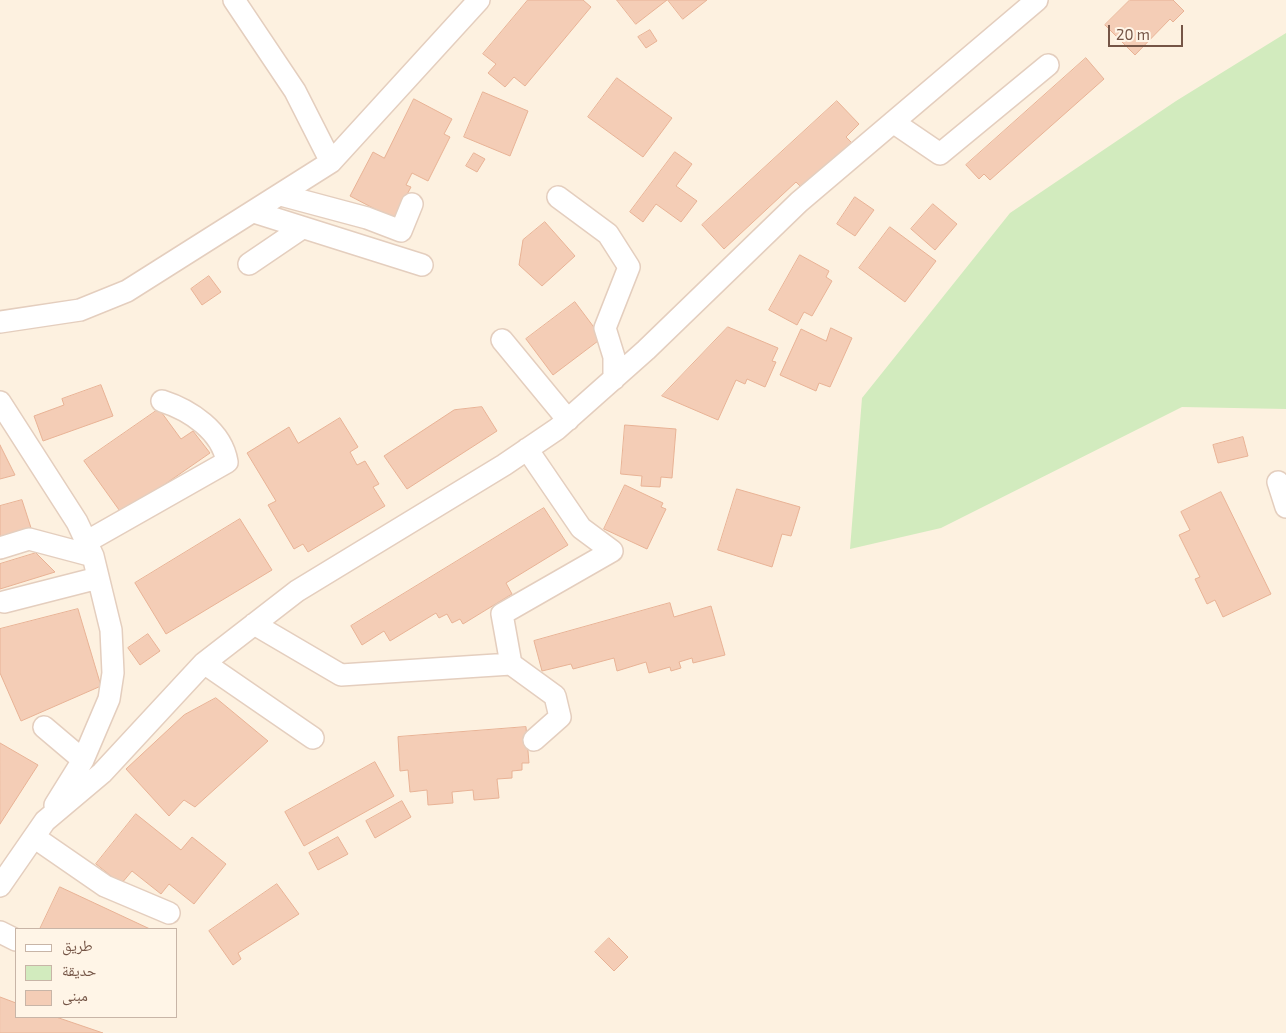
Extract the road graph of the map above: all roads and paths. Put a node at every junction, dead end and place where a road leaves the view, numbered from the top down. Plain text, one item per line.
1 (234, 0) edge
2 (479, 0) edge
3 (1037, 0) edge
4 (1048, 65) dead end
5 (893, 122) junction
6 (331, 162) junction
7 (281, 195) junction
8 (558, 197) dead end
9 (412, 204) dead end
10 (254, 212) junction
11 (302, 228) junction
12 (249, 264) dead end
13 (422, 265) dead end
14 (0, 322) edge
15 (502, 340) dead end
16 (614, 379) junction
17 (162, 400) dead end
18 (0, 402) edge
19 (568, 420) junction
20 (527, 449) junction
21 (1278, 482) dead end
22 (1286, 507) edge
23 (0, 548) edge
24 (89, 549) junction
25 (98, 578) junction
26 (4, 602) dead end
27 (254, 624) junction
28 (204, 663) junction
29 (511, 664) junction
30 (44, 727) dead end
31 (313, 738) dead end
32 (534, 740) dead end
33 (84, 760) junction
34 (39, 829) junction
35 (0, 886) edge
36 (169, 913) dead end
37 (0, 932) edge
38 (15, 940) edge

1 - 6 street
2 - 6 street
3 - 5 street
4 - 5 street
5 - 16 street
6 - 7 street
7 - 9 street
7 - 10 street
8 - 16 street
10 - 11 street
10 - 14 street
11 - 12 street
11 - 13 street
15 - 19 street
16 - 19 street
17 - 24 street
18 - 24 street
19 - 20 street
20 - 27 street
20 - 29 street
21 - 22 street
23 - 24 street
24 - 25 street
25 - 26 street
25 - 33 street
27 - 28 street
27 - 29 street
28 - 31 street
28 - 34 street
29 - 32 street
30 - 33 street
33 - 34 street
34 - 35 street
34 - 36 street
37 - 38 street

